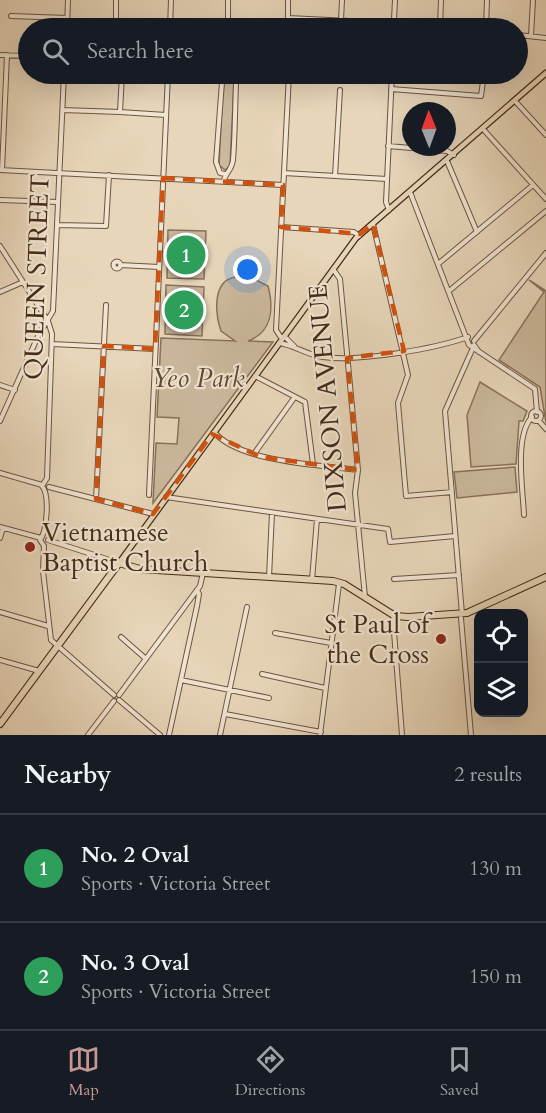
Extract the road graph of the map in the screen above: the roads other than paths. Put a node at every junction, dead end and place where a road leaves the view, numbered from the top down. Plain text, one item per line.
1 (68, 0) edge
2 (116, 0) edge
3 (171, 0) edge
4 (228, 0) edge
5 (288, 0) edge
6 (342, 0) edge
7 (395, 0) edge
8 (441, 0) edge
9 (487, 0) edge
10 (533, 0) edge
11 (11, 16) dead end
12 (67, 18) joint
13 (116, 18) edge
14 (170, 18) edge
15 (228, 18) edge
16 (288, 18) edge
17 (341, 18) edge
18 (394, 18) edge
19 (440, 18) edge
20 (486, 18) edge
21 (528, 36) edge
22 (531, 36) junction
23 (546, 38) edge
24 (0, 55) edge
25 (7, 55) junction
26 (18, 56) edge
27 (546, 74) edge
28 (64, 84) edge
29 (121, 84) edge
30 (168, 84) edge
31 (222, 84) edge
32 (236, 84) edge
33 (288, 84) edge
34 (391, 84) edge
35 (484, 84) edge
36 (391, 89) junction
37 (340, 90) dead end
38 (515, 101) junction
39 (63, 110) junction
40 (120, 112) junction
41 (166, 115) junction
42 (483, 129) junction
43 (546, 135) edge
44 (388, 146) junction
45 (402, 147) edge
46 (456, 153) edge
47 (453, 156) edge
48 (447, 161) junction
49 (1, 170) edge
50 (60, 173) junction
51 (284, 173) junction
52 (225, 174) junction
53 (109, 175) junction
54 (335, 177) junction
55 (163, 178) junction
56 (387, 179) junction
57 (224, 181) junction
58 (283, 185) junction
59 (533, 185) junction
60 (410, 192) junction
61 (546, 199) edge
62 (0, 200) edge
63 (58, 202) junction
64 (389, 210) junction
65 (546, 210) edge
66 (373, 224) junction
67 (57, 225) junction
68 (281, 227) junction
69 (477, 232) junction
70 (359, 236) junction
71 (0, 246) edge
72 (546, 253) edge
73 (438, 264) junction
74 (120, 265) dead end
75 (159, 267) junction
76 (333, 269) junction
77 (23, 282) junction
78 (449, 291) junction
79 (0, 292) edge
80 (105, 305) dead end
81 (48, 321) junction
82 (39, 334) junction
83 (52, 338) junction
84 (282, 339) junction
85 (471, 342) junction
86 (52, 344) junction
87 (104, 346) junction
88 (294, 347) junction
89 (155, 349) junction
90 (404, 351) junction
91 (347, 358) junction
92 (255, 376) junction
93 (0, 386) edge
94 (15, 390) junction
95 (294, 398) junction
96 (537, 412) junction
97 (532, 417) junction
98 (0, 421) edge
99 (538, 421) junction
100 (546, 429) edge
101 (214, 432) junction
102 (254, 454) junction
103 (313, 464) junction
104 (358, 470) junction
105 (0, 473) edge
106 (46, 486) junction
107 (452, 492) junction
108 (149, 495) dead end
109 (166, 497) junction
110 (96, 499) junction
111 (272, 513) junction
112 (153, 514) junction
113 (524, 515) dead end
114 (317, 519) junction
115 (358, 524) junction
116 (2, 527) edge
117 (455, 536) junction
118 (0, 538) edge
119 (44, 540) junction
120 (119, 562) junction
121 (203, 573) junction
122 (459, 575) junction
123 (269, 577) junction
124 (546, 577) edge
125 (394, 579) dead end
126 (312, 580) junction
127 (339, 584) junction
128 (197, 594) junction
129 (365, 598) junction
130 (188, 602) junction
131 (197, 606) junction
132 (247, 607) dead end
133 (0, 612) edge
134 (462, 616) junction
135 (393, 619) junction
136 (49, 626) junction
137 (275, 633) dead end
138 (121, 637) dead end
139 (331, 644) junction
140 (57, 647) junction
141 (146, 658) junction
142 (0, 660) edge
143 (39, 671) junction
144 (262, 674) dead end
145 (181, 680) junction
146 (326, 688) junction
147 (230, 690) junction
148 (116, 698) junction
149 (269, 698) dead end
150 (225, 714) junction
151 (0, 723) edge
152 (321, 734) edge
153 (88, 735) edge
154 (160, 735) edge
155 (169, 735) edge
156 (220, 735) edge
157 (402, 735) edge
158 (471, 735) edge

1 - 12 street
2 - 13 street
3 - 14 street
4 - 15 street
5 - 16 street
6 - 17 street
7 - 18 street
8 - 19 street
9 - 20 street
10 - 22 street
11 - 12 street
21 - 22 street
22 - 23 street
24 - 25 street
25 - 26 street
25 - 49 street
27 - 38 main road
28 - 39 street, QUEEN STREET
29 - 40 street
30 - 41 street
31 - 52 street
32 - 52 street
33 - 51 street
34 - 36 street
35 - 36 street
36 - 44 street
37 - 54 street
38 - 42 main road
38 - 43 street
39 - 40 street
39 - 50 street, QUEEN STREET
40 - 41 street
41 - 55 street
42 - 46 main road
42 - 59 street
44 - 45 street
44 - 56 street
47 - 48 main road
48 - 60 main road
48 - 69 street
49 - 50 street
50 - 53 street
50 - 63 street, QUEEN STREET
51 - 54 street
51 - 58 street
52 - 57 street
53 - 55 street
53 - 67 street
54 - 56 street
55 - 57 street
55 - 75 street
56 - 64 street
57 - 58 street
58 - 68 street
59 - 61 street
59 - 69 street
60 - 64 main road
60 - 73 street
62 - 63 street
63 - 67 street, QUEEN STREET
64 - 66 main road
65 - 78 street
66 - 70 main road
66 - 90 street
67 - 81 street, QUEEN STREET
68 - 70 street
68 - 84 street
69 - 73 street
70 - 76 main road
71 - 77 street
72 - 85 street
73 - 78 street
74 - 75 street
75 - 89 street
76 - 84 main road
76 - 91 street, DIXSON AVENUE
77 - 79 street
77 - 81 street
78 - 85 street
80 - 87 street
81 - 82 street
81 - 83 street, QUEEN STREET
82 - 83 street
82 - 94 street
83 - 86 street, QUEEN STREET
84 - 88 street
84 - 88 street
84 - 92 main road
85 - 90 street
85 - 96 street
85 - 107 street
86 - 87 street
86 - 106 street, QUEEN STREET
87 - 89 street
87 - 110 street
88 - 91 street
89 - 108 street
90 - 91 street
90 - 107 street
91 - 104 street, DIXSON AVENUE
92 - 95 street
92 - 101 main road
93 - 94 street
94 - 98 street
95 - 102 street
95 - 103 street
96 - 97 street
96 - 99 street
97 - 99 street
97 - 113 street
99 - 100 street
101 - 102 street
101 - 109 main road
102 - 103 street
103 - 104 street
104 - 115 street, DIXSON AVENUE
105 - 106 street
106 - 110 street
106 - 119 street, QUEEN STREET
107 - 117 street
109 - 111 street
109 - 112 main road
110 - 112 street
111 - 114 street
111 - 123 street
112 - 120 main road
114 - 115 street
114 - 126 street
115 - 117 street
115 - 129 street, DIXSON AVENUE
116 - 118 street
116 - 119 street
117 - 122 street
119 - 120 street
119 - 136 street, QUEEN STREET
120 - 121 highway
120 - 140 highway
121 - 123 highway
121 - 128 street
122 - 125 street
122 - 134 street
123 - 126 highway
124 - 134 highway
126 - 127 highway
127 - 129 highway
127 - 135 highway
127 - 139 street
128 - 130 street
128 - 131 street
129 - 134 highway
130 - 131 street
130 - 141 street
131 - 145 street
132 - 147 street
133 - 136 street
134 - 135 highway
134 - 158 street
135 - 157 street
136 - 140 street, QUEEN STREET
137 - 139 street
138 - 141 street
139 - 146 street
140 - 143 highway
140 - 148 street
141 - 148 street
142 - 143 street
143 - 151 highway
144 - 146 street
145 - 147 street
145 - 155 street
146 - 152 street
147 - 149 street
147 - 150 street
148 - 153 street
148 - 154 street
150 - 152 street
150 - 156 street

